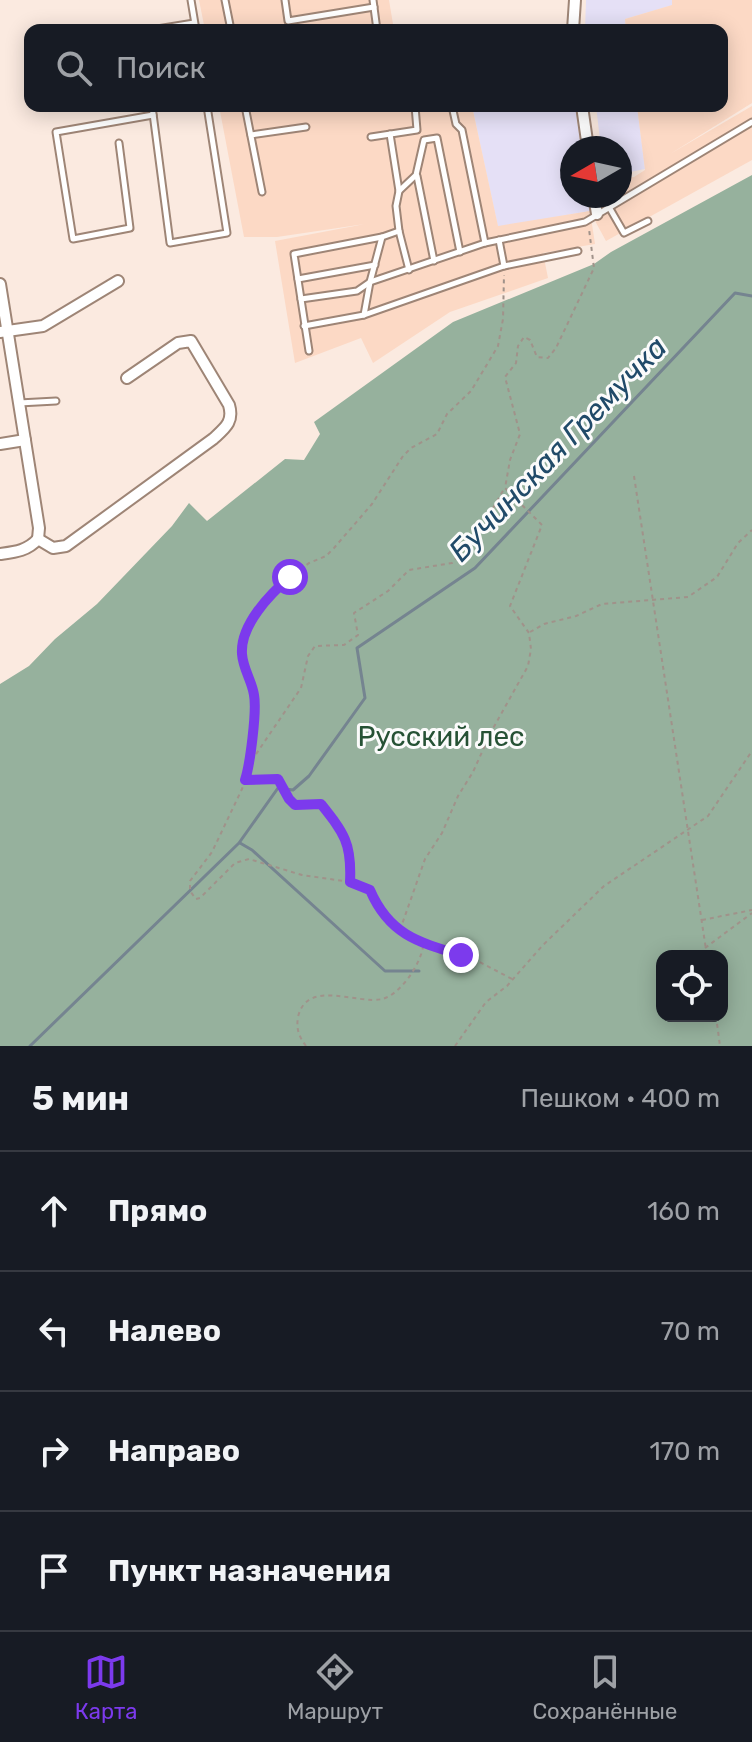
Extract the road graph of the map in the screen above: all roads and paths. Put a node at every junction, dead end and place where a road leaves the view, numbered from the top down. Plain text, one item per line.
1 (191, 0) edge
2 (225, 0) edge
3 (285, 0) edge
4 (575, 0) edge
5 (373, 3) edge
6 (195, 24) edge
7 (230, 24) edge
8 (376, 24) edge
9 (573, 24) edge
10 (153, 112) edge
11 (208, 112) edge
12 (246, 112) edge
13 (416, 112) edge
14 (453, 112) edge
15 (583, 112) edge
16 (153, 115) junction
17 (752, 122) edge
18 (306, 127) dead end
19 (417, 130) junction
20 (390, 134) junction
21 (251, 135) junction
22 (586, 136) edge
23 (371, 137) dead end
24 (424, 140) junction
25 (119, 143) dead end
26 (416, 175) junction
27 (399, 191) junction
28 (262, 192) dead end
29 (632, 193) edge
30 (593, 208) edge
31 (607, 208) edge
32 (610, 208) edge
33 (592, 216) junction
34 (648, 221) dead end
35 (399, 231) junction
36 (382, 237) junction
37 (499, 240) junction
38 (485, 243) junction
39 (578, 251) dead end
40 (460, 252) junction
41 (434, 261) junction
42 (375, 265) junction
43 (504, 266) junction
44 (409, 270) junction
45 (298, 279) junction
46 (118, 281) dead end
47 (370, 282) junction
48 (0, 284) edge
49 (301, 299) junction
50 (364, 315) junction
51 (304, 326) junction
52 (4, 331) edge
53 (309, 351) dead end
54 (127, 378) dead end
55 (56, 401) dead end
56 (19, 403) junction
57 (25, 440) junction
58 (0, 444) edge
59 (634, 476) dead end
60 (505, 488) junction
61 (752, 530) edge
62 (38, 539) junction
63 (0, 554) edge
64 (651, 599) junction
65 (529, 633) junction
66 (752, 751) edge
67 (251, 763) junction
68 (245, 780) junction
69 (686, 833) junction
70 (350, 882) junction
71 (752, 912) edge
72 (701, 920) junction
73 (400, 930) junction
74 (418, 940) junction
75 (705, 948) joint
76 (513, 980) junction
77 (717, 1022) edge
78 (306, 1046) edge
79 (455, 1046) edge
80 (720, 1046) edge

1 - 6 lane
2 - 7 lane
3 - 5 lane
4 - 9 street
5 - 8 lane
10 - 16 lane
11 - 16 lane
12 - 21 lane
13 - 19 lane
14 - 38 lane
15 - 22 street
16 - 25 lane
17 - 29 lane
18 - 21 lane
19 - 20 lane
19 - 24 lane
20 - 23 lane
20 - 27 lane
21 - 28 lane
24 - 26 lane
24 - 40 lane
26 - 27 lane
26 - 41 lane
27 - 35 lane
30 - 33 street
31 - 33 lane
32 - 34 lane
33 - 37 lane
33 - 60 path
35 - 36 lane
35 - 44 lane
36 - 42 lane
36 - 45 lane
37 - 38 lane
37 - 43 lane
38 - 40 lane
39 - 43 lane
40 - 41 lane
41 - 44 lane
42 - 45 lane
42 - 47 lane
43 - 50 lane
43 - 67 path
44 - 47 lane
45 - 49 lane
46 - 52 street
47 - 49 lane
47 - 50 lane
48 - 52 street
49 - 51 lane
50 - 51 lane
51 - 53 lane
52 - 56 street
54 - 62 street
55 - 56 lane
56 - 57 street
57 - 58 street
57 - 62 street
59 - 64 path
60 - 65 path
60 - 67 path
61 - 64 path
62 - 63 street
64 - 65 path
64 - 69 path
65 - 73 path
66 - 69 path
67 - 68 path
68 - 70 path
68 - 70 path
69 - 72 path
69 - 76 path
70 - 73 path
71 - 72 path
71 - 75 path
72 - 75 path
73 - 74 path
74 - 76 path
74 - 78 path
76 - 79 path
77 - 80 path

